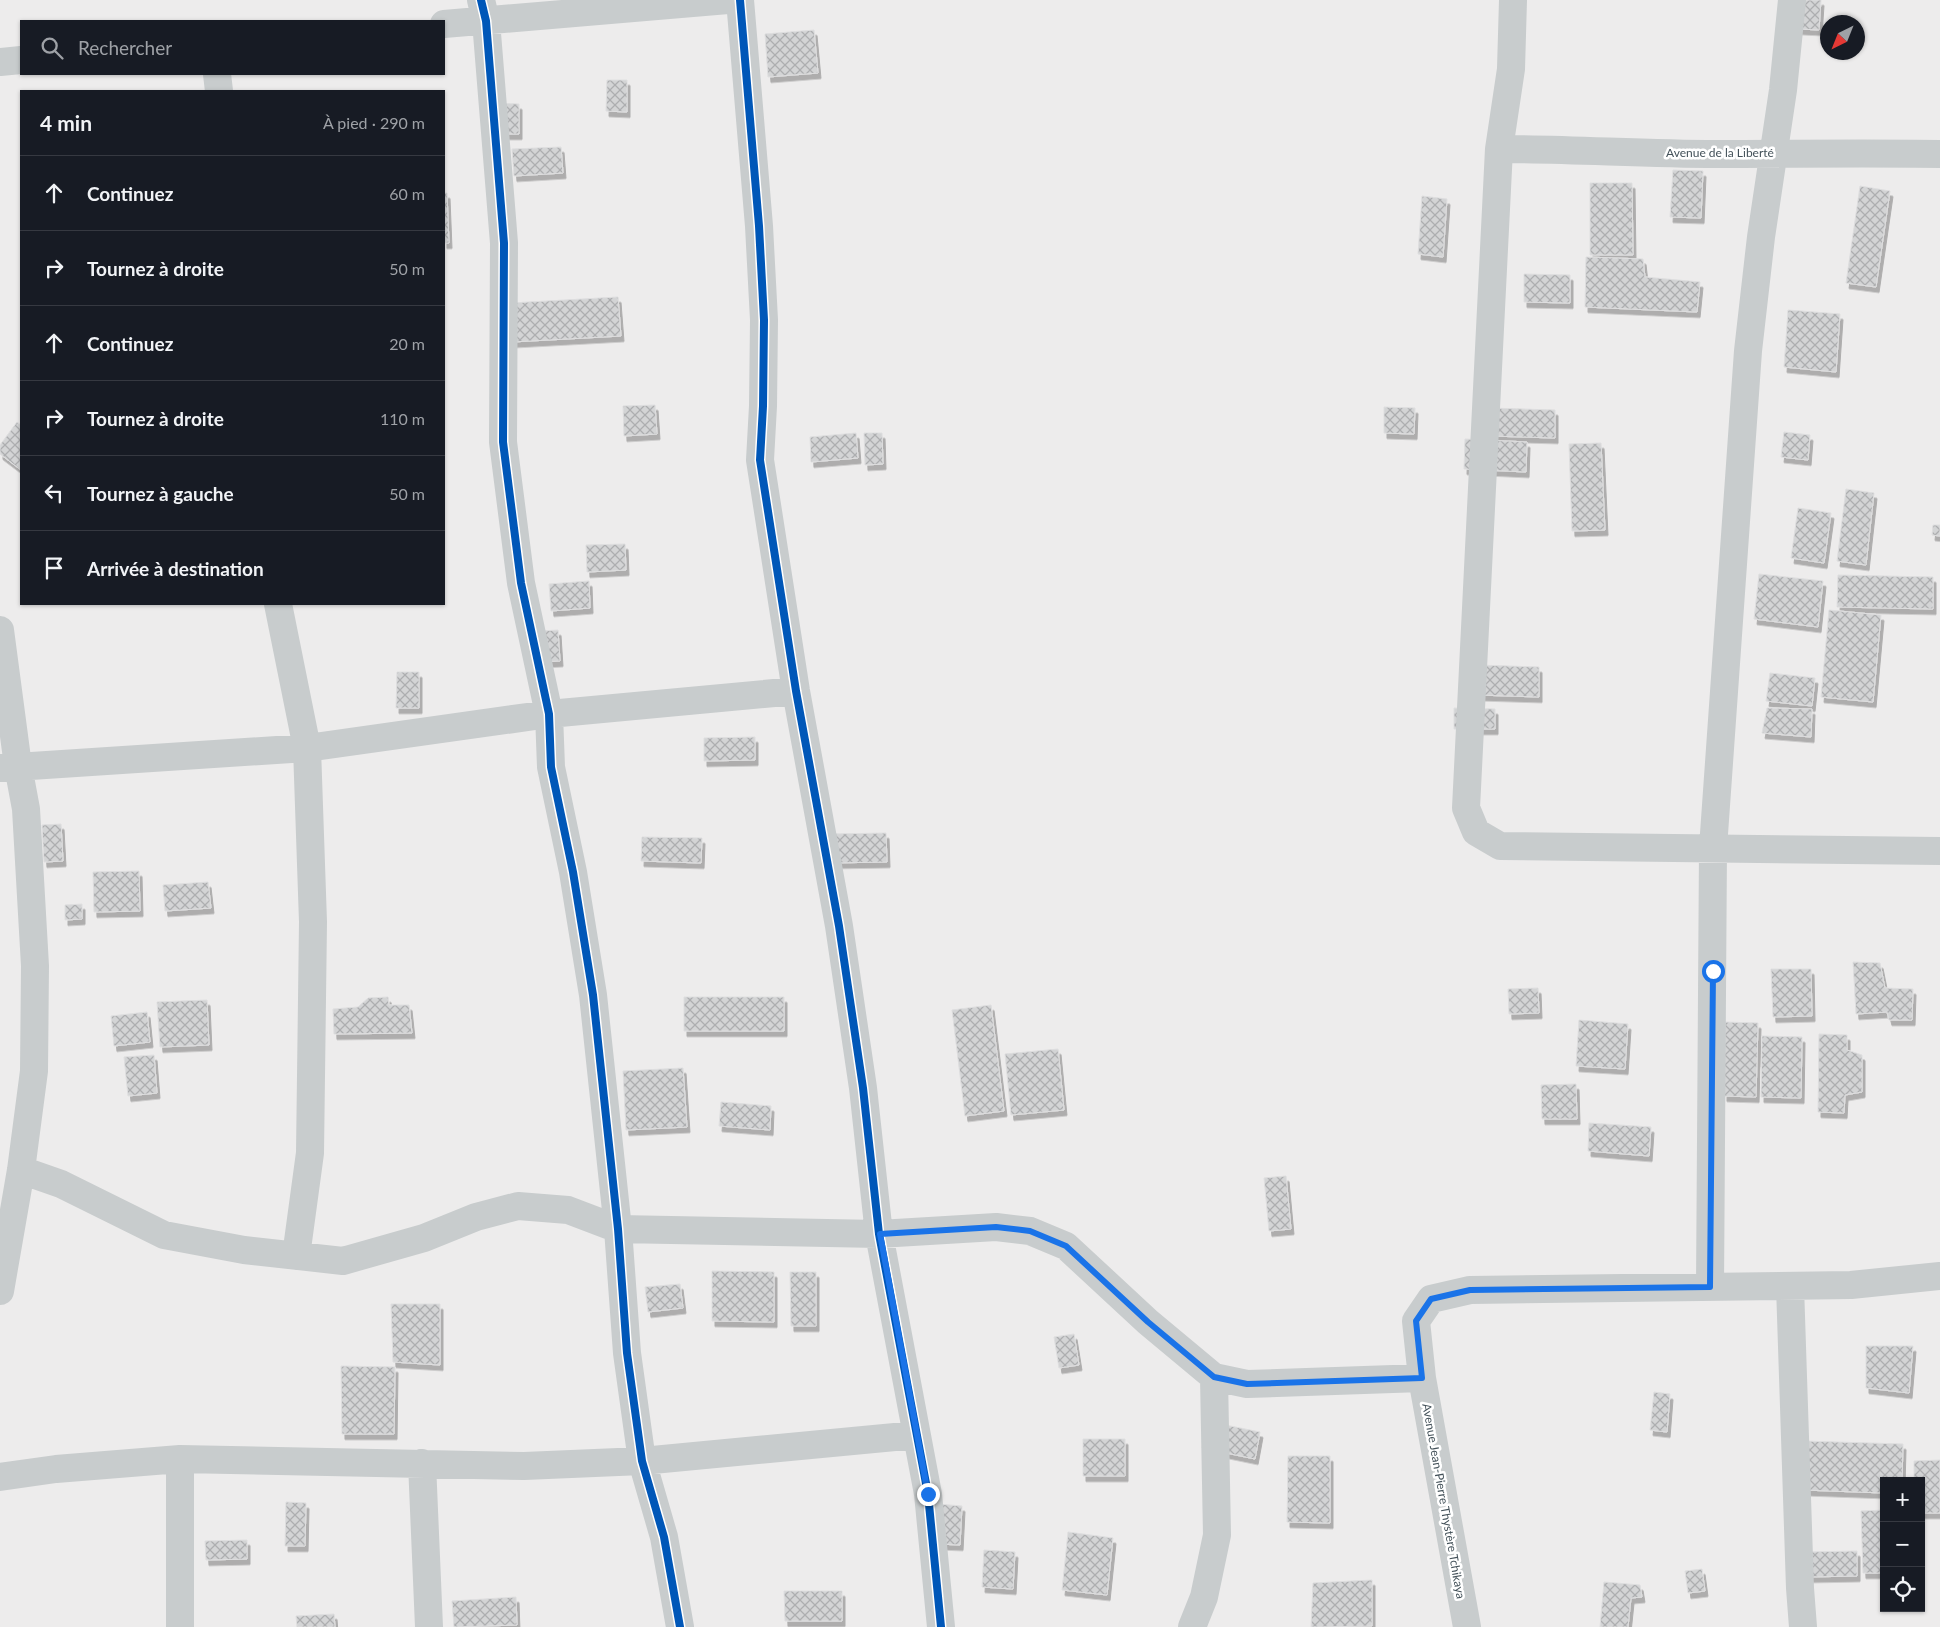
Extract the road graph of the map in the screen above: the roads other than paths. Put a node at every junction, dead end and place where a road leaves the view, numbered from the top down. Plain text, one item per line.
1 (728, 0) edge
2 (740, 0) edge
3 (1513, 0) edge
4 (1792, 0) edge
5 (483, 11) edge
6 (445, 24) edge
7 (20, 60) edge
8 (0, 62) edge
9 (217, 75) edge
10 (219, 90) edge
11 (1499, 149) junction
12 (1773, 152) junction
13 (1940, 154) edge
14 (278, 605) edge
15 (0, 630) edge
16 (796, 691) junction
17 (550, 714) junction
18 (307, 748) junction
19 (9, 767) edge
20 (1713, 848) junction
21 (1940, 851) edge
22 (20, 1170) junction
23 (618, 1229) junction
24 (880, 1234) junction
25 (296, 1256) junction
26 (1940, 1276) edge
27 (1790, 1286) junction
28 (1710, 1287) junction
29 (0, 1291) edge
30 (1214, 1377) junction
31 (1422, 1378) junction
32 (916, 1434) junction
33 (180, 1459) junction
34 (642, 1461) junction
35 (422, 1463) junction
36 (0, 1477) edge
37 (180, 1627) edge
38 (430, 1627) edge
39 (680, 1627) edge
40 (942, 1627) edge
41 (1192, 1627) edge
42 (1466, 1627) edge
43 (1803, 1627) edge

1 - 5 street
2 - 16 street
3 - 11 street
4 - 12 street
5 - 6 street
5 - 17 street
7 - 8 street
9 - 10 street
11 - 12 street, Avenue de la Liberté
11 - 20 street
12 - 13 street, Avenue de la Liberté
12 - 20 street
14 - 18 street
15 - 19 street
16 - 17 street
16 - 24 street
17 - 18 street
17 - 23 street
18 - 19 street
18 - 25 street
19 - 22 street
20 - 21 street
20 - 28 street
22 - 25 street
22 - 29 street
23 - 24 street
23 - 25 street
23 - 34 street
24 - 30 street
24 - 32 street
26 - 27 street, Avenue Jean-Pierre Thystère Tchikaya
27 - 28 street, Avenue Jean-Pierre Thystère Tchikaya
27 - 43 street
28 - 31 street, Avenue Jean-Pierre Thystère Tchikaya
30 - 31 street
30 - 41 street
31 - 42 street, Avenue Jean-Pierre Thystère Tchikaya
32 - 34 street
32 - 40 street
33 - 35 street
33 - 36 street
33 - 37 street
34 - 35 street
34 - 39 street
35 - 38 street

